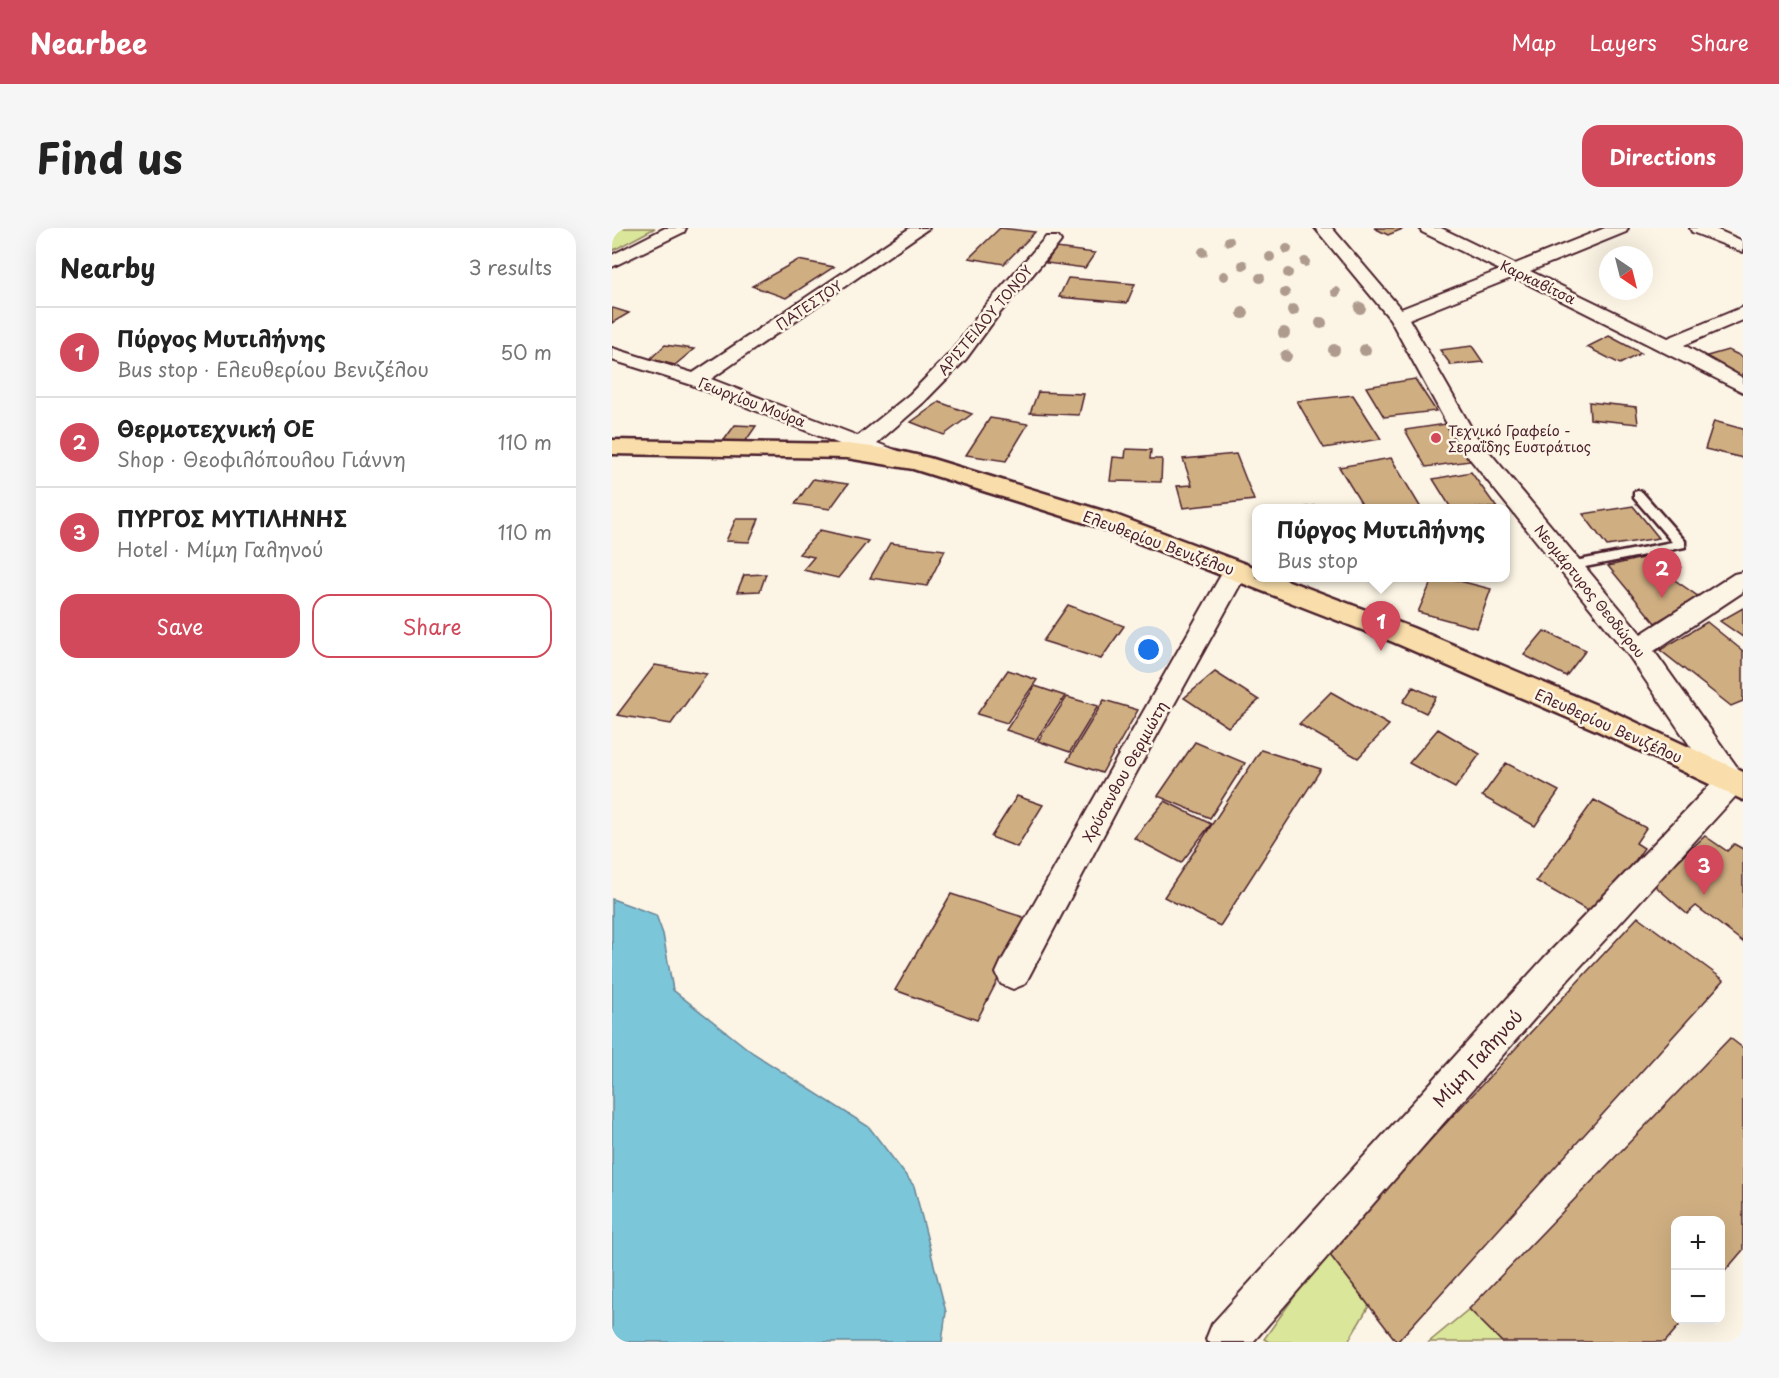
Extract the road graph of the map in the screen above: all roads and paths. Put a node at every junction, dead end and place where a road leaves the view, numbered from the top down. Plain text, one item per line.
1 (678, 228) edge
2 (921, 228) edge
3 (1323, 228) edge
4 (1428, 228) edge
5 (1620, 228) edge
6 (1698, 228) edge
7 (1052, 241) dead end
8 (1743, 247) edge
9 (612, 262) edge
10 (1513, 270) junction
11 (1743, 313) edge
12 (1398, 316) junction
13 (1668, 345) junction
14 (612, 354) edge
15 (696, 380) junction
16 (1743, 386) edge
17 (794, 418) junction
18 (861, 445) junction
19 (612, 447) edge
20 (782, 449) junction
21 (890, 456) junction
22 (1638, 495) dead end
23 (1570, 566) junction
24 (1238, 571) junction
25 (1252, 576) edge
26 (1743, 579) edge
27 (1266, 582) edge
28 (1638, 649) junction
29 (1737, 784) edge
30 (1013, 973) dead end
31 (1227, 1339) dead end

1 - 9 street
2 - 15 street, ΠΑΤΕΣΤΟΥ
3 - 12 street, Νεομάρτυρος Θεοδώρου
4 - 10 street, Καρκαβίτσα
5 - 10 street
6 - 8 street
7 - 18 street, ΑΡΙΣΤΕΙΔΟΥ ΤΟΝΟΥ
10 - 12 street
10 - 13 street, Καρκαβίτσα
11 - 13 street
12 - 23 street, Νεομάρτυρος Θεοδώρου
13 - 16 street, Καρκαβίτσα
14 - 15 street, Γεωργίου Μούρα
15 - 17 street, Γεωργίου Μούρα
17 - 18 street, Γεωργίου Μούρα
17 - 20 street
18 - 21 street, Γεωργίου Μούρα
19 - 20 main road, Ελευθερίου Βενιζέλου
20 - 21 main road, Ελευθερίου Βενιζέλου
21 - 24 main road, Ελευθερίου Βενιζέλου
22 - 23 lane
23 - 28 street, Νεομάρτυρος Θεοδώρου
24 - 25 main road, Ελευθερίου Βενιζέλου
24 - 30 street, Χρύσανθου Θερμιώτη
26 - 28 street
27 - 29 main road, Ελευθερίου Βενιζέλου
28 - 29 street, Νεομάρτυρος Θεοδώρου
29 - 31 street, Μίμη Γαληνού

